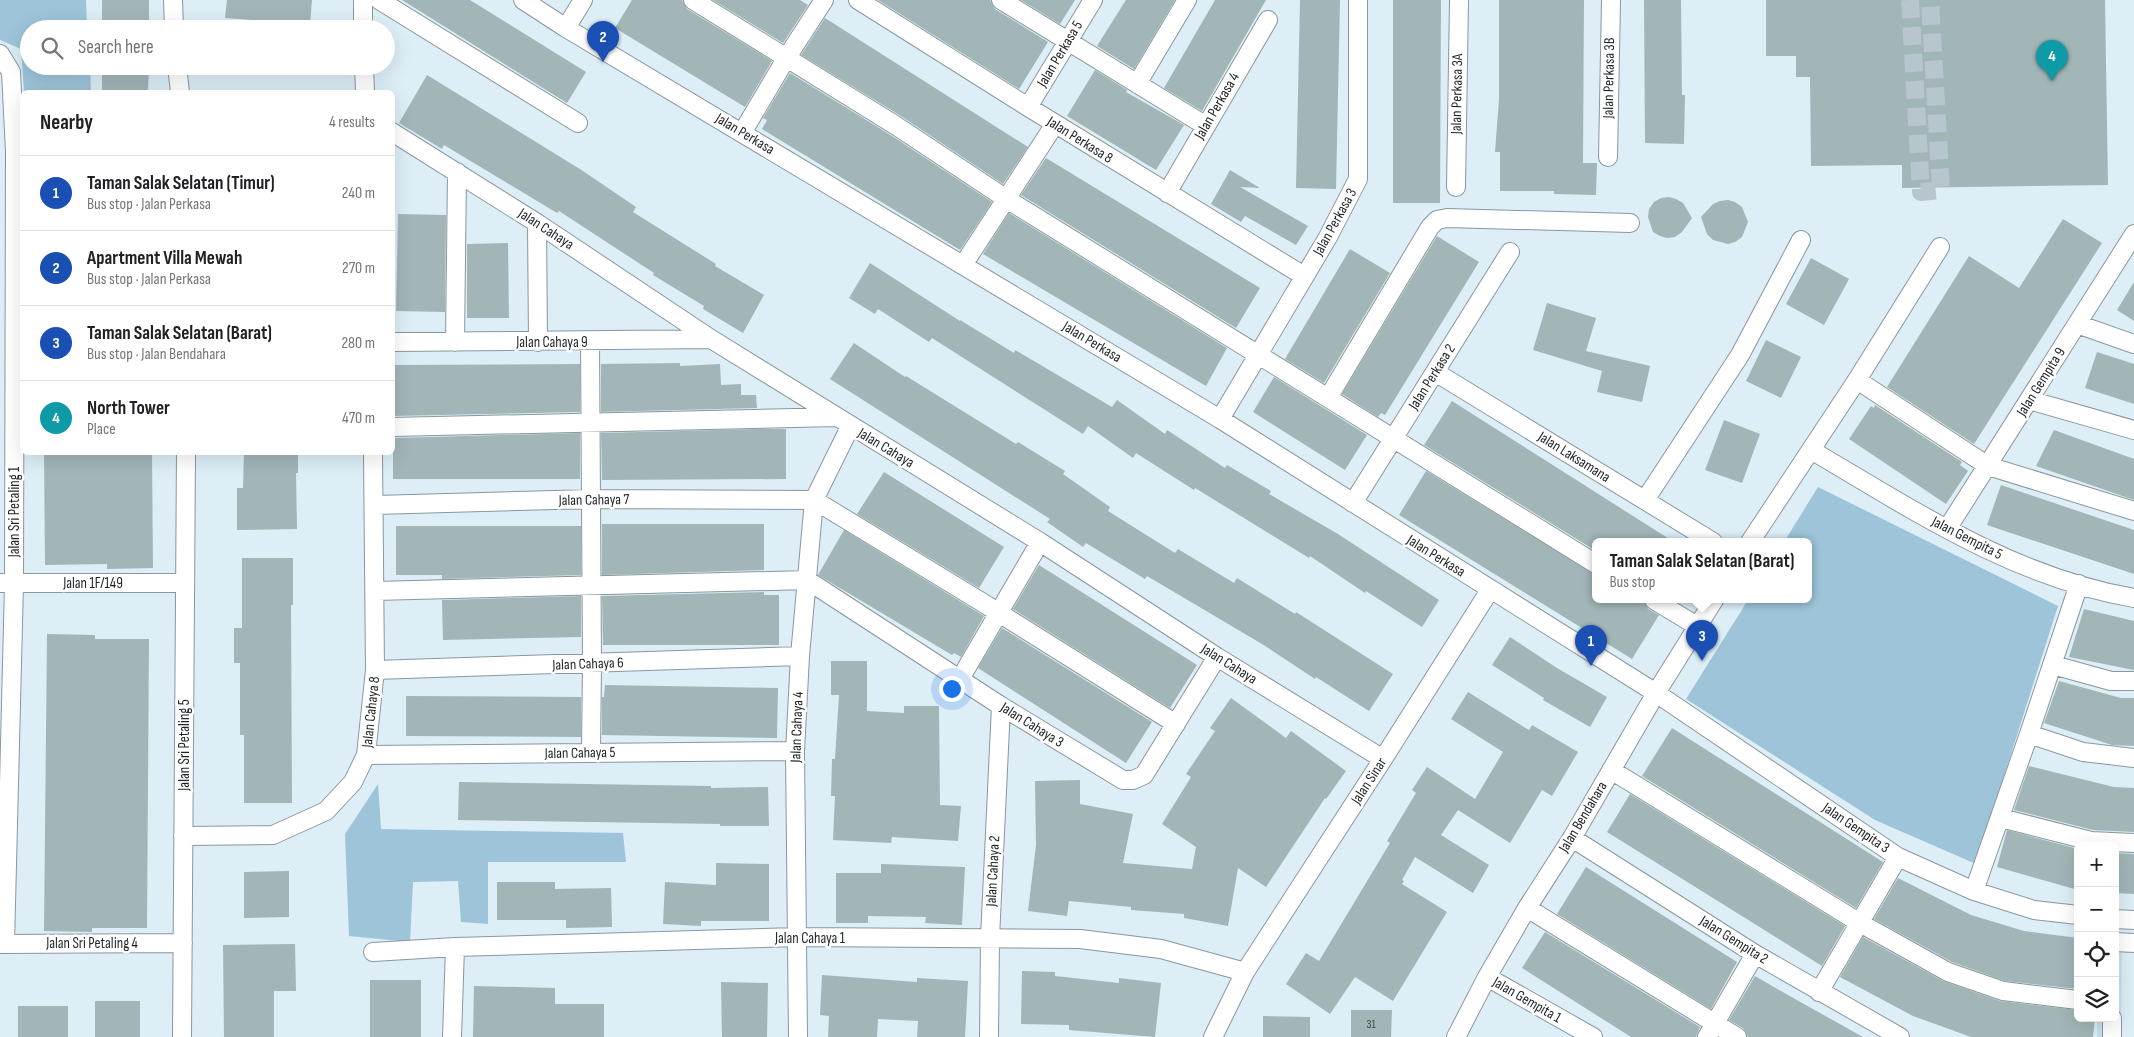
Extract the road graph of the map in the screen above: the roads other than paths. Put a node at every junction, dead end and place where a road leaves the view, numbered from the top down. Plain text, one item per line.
1 (173, 0) edge
2 (363, 0) edge
3 (380, 0) edge
4 (523, 0) edge
5 (583, 0) edge
6 (693, 0) edge
7 (824, 0) edge
8 (858, 0) edge
9 (1001, 0) edge
10 (1093, 0) edge
11 (1187, 0) edge
12 (1358, 0) edge
13 (1459, 0) edge
14 (1610, 0) edge
15 (174, 20) edge
16 (363, 20) edge
17 (1268, 20) dead end
18 (566, 28) junction
19 (1068, 42) junction
20 (0, 54) edge
21 (787, 57) junction
22 (178, 75) edge
23 (364, 75) edge
24 (1137, 84) junction
25 (180, 90) edge
26 (365, 90) edge
27 (1028, 107) junction
28 (578, 123) dead end
29 (1055, 124) junction
30 (1206, 126) junction
31 (742, 133) junction
32 (395, 134) edge
33 (1608, 157) dead end
34 (457, 172) junction
35 (1456, 187) dead end
36 (1167, 193) junction
37 (1006, 198) junction
38 (537, 223) junction
39 (1630, 223) dead end
40 (2134, 234) edge
41 (1801, 240) dead end
42 (1940, 247) dead end
43 (1510, 252) dead end
44 (963, 265) junction
45 (1304, 276) junction
46 (2077, 324) junction
47 (711, 340) junction
48 (395, 342) edge
49 (455, 342) junction
50 (538, 342) junction
51 (590, 342) junction
52 (2134, 344) edge
53 (1258, 355) junction
54 (1435, 372) junction
55 (1857, 380) junction
56 (1328, 398) junction
57 (2030, 400) junction
58 (1220, 419) junction
59 (843, 422) junction
60 (590, 423) junction
61 (395, 427) edge
62 (2134, 430) edge
63 (1393, 439) junction
64 (1811, 450) junction
65 (186, 455) edge
66 (373, 455) edge
67 (1988, 466) junction
68 (591, 499) junction
69 (814, 500) junction
70 (1645, 500) junction
71 (1353, 503) junction
72 (375, 505) junction
73 (2134, 511) edge
74 (1947, 529) junction
75 (1707, 538) edge
76 (1753, 538) edge
77 (1040, 542) junction
78 (1592, 562) edge
79 (807, 580) junction
80 (185, 583) junction
81 (7, 584) edge
82 (2079, 584) junction
83 (591, 586) junction
84 (1490, 590) junction
85 (374, 591) junction
86 (2134, 598) edge
87 (1659, 603) edge
88 (1712, 603) edge
89 (998, 612) junction
90 (1697, 626) junction
91 (800, 656) junction
92 (1217, 658) junction
93 (592, 664) junction
94 (2053, 666) junction
95 (376, 670) junction
96 (960, 679) junction
97 (2134, 681) edge
98 (1656, 693) junction
99 (1001, 706) junction
100 (1176, 724) junction
101 (2030, 734) junction
102 (795, 751) junction
103 (591, 752) junction
104 (366, 755) junction
105 (2134, 758) edge
106 (1383, 759) junction
107 (1611, 770) junction
108 (2001, 818) junction
109 (183, 836) junction
110 (1572, 838) junction
111 (2134, 843) edge
112 (1898, 858) junction
113 (1974, 892) junction
114 (1527, 908) junction
115 (2074, 915) edge
116 (2119, 919) edge
117 (2134, 920) edge
118 (1860, 923) junction
119 (797, 937) junction
120 (990, 938) junction
121 (2119, 942) edge
122 (183, 943) junction
123 (2134, 943) edge
124 (2, 944) edge
125 (455, 947) junction
126 (373, 952) dead end
127 (1756, 954) junction
128 (1245, 972) junction
129 (1487, 977) junction
130 (1819, 992) junction
131 (2074, 1000) edge
132 (2112, 1022) edge
133 (1710, 1031) edge
134 (182, 1037) edge
135 (452, 1037) edge
136 (798, 1037) edge
137 (989, 1037) edge
138 (1213, 1037) edge
139 (1456, 1037) edge
140 (1593, 1037) edge
141 (1736, 1037) edge
142 (1900, 1037) edge
143 (2112, 1037) edge

1 - 15 street
2 - 16 street
3 - 28 street
4 - 18 street, Jalan Perkasa
5 - 18 street
6 - 21 street
7 - 21 street
8 - 27 street, Jalan Perkasa 8
9 - 19 street
10 - 19 street, Jalan Perkasa 5
11 - 24 street
12 - 45 street, Jalan Perkasa 3
13 - 35 street, Jalan Perkasa 3A
14 - 33 street, Jalan Perkasa 3B
17 - 30 street, Jalan Perkasa 4
18 - 31 street, Jalan Perkasa
19 - 24 street
19 - 27 street, Jalan Perkasa 5
20 - 81 street, Jalan Sri Petaling 1
21 - 31 street
21 - 37 street
22 - 25 street
23 - 26 street
24 - 30 street
27 - 29 street, Jalan Perkasa 8
29 - 36 street, Jalan Perkasa 8
29 - 37 street
30 - 36 street, Jalan Perkasa 4
31 - 44 street, Jalan Perkasa
32 - 34 street, Jalan Cahaya
34 - 38 street, Jalan Cahaya
34 - 49 street
36 - 45 street, Jalan Perkasa 8
37 - 44 street
37 - 53 street
38 - 47 street, Jalan Cahaya
38 - 50 street
39 - 56 street
40 - 46 street, Jalan Gempita 9
41 - 70 street
42 - 55 street
43 - 54 street, Jalan Perkasa 2
44 - 58 street, Jalan Perkasa
45 - 53 street, Jalan Perkasa 3
46 - 52 street
46 - 57 street, Jalan Gempita 9
47 - 51 street, Jalan Cahaya 9
47 - 59 street, Jalan Cahaya
48 - 49 street, Jalan Cahaya 9
49 - 50 street, Jalan Cahaya 9
50 - 51 street, Jalan Cahaya 9
51 - 60 street
53 - 56 street
53 - 58 street, Jalan Perkasa 3
54 - 63 street, Jalan Perkasa 2
54 - 70 street, Jalan Laksamana
55 - 64 street
55 - 67 street
56 - 63 street
57 - 62 street
57 - 67 street, Jalan Gempita 9
58 - 71 street, Jalan Perkasa
59 - 60 street
59 - 69 street, Jalan Cahaya 4
59 - 77 street, Jalan Cahaya
60 - 61 street
60 - 68 street
63 - 71 street, Jalan Perkasa 2
63 - 78 street
64 - 74 street, Jalan Gempita 5
64 - 76 street
65 - 80 street, Jalan Sri Petaling 5
66 - 72 street, Jalan Cahaya 8
67 - 73 street
67 - 74 street, Jalan Gempita 9
68 - 69 street, Jalan Cahaya 7
68 - 72 street, Jalan Cahaya 7
68 - 83 street
69 - 79 street, Jalan Cahaya 4
69 - 89 street
70 - 75 street, Jalan Laksamana
71 - 84 street, Jalan Perkasa
72 - 85 street, Jalan Cahaya 8
74 - 82 street, Jalan Gempita 5
77 - 89 street
77 - 92 street, Jalan Cahaya
79 - 83 street
79 - 91 street, Jalan Cahaya 4
79 - 96 street, Jalan Cahaya 3
80 - 81 street, Jalan 1F/149
80 - 109 street, Jalan Sri Petaling 5
81 - 124 street, Jalan Sri Petaling 1
82 - 86 street, Jalan Gempita 5
82 - 94 street
83 - 85 street
83 - 93 street
84 - 98 street, Jalan Perkasa
84 - 106 street, Jalan Sinar
85 - 95 street, Jalan Cahaya 8
87 - 90 street
88 - 90 street, Jalan Bendahara
89 - 96 street
89 - 100 street
90 - 98 street, Jalan Bendahara
91 - 93 street, Jalan Cahaya 6
91 - 102 street, Jalan Cahaya 4
92 - 100 street, Jalan Cahaya 3
92 - 106 street, Jalan Cahaya
93 - 95 street, Jalan Cahaya 6
93 - 103 street
94 - 97 street
94 - 101 street
95 - 104 street, Jalan Cahaya 8
96 - 99 street, Jalan Cahaya 3
98 - 107 street, Jalan Bendahara
98 - 112 street, Jalan Gempita 3
99 - 100 street, Jalan Cahaya 3
99 - 120 street, Jalan Cahaya 2
101 - 105 street
101 - 108 street
102 - 103 street, Jalan Cahaya 5
102 - 119 street, Jalan Cahaya 4
103 - 104 street, Jalan Cahaya 5
104 - 109 street, Jalan Cahaya 8
106 - 128 street, Jalan Sinar
107 - 110 street, Jalan Bendahara
107 - 118 street
108 - 111 street
108 - 113 street
109 - 122 street, Jalan Sri Petaling 5
110 - 114 street, Jalan Bendahara
110 - 127 street, Jalan Gempita 2
112 - 113 street, Jalan Gempita 3
112 - 118 street
113 - 115 street, Jalan Gempita 3
114 - 129 street, Jalan Bendahara
114 - 133 street
116 - 117 street
118 - 130 street
118 - 131 street
119 - 120 street, Jalan Cahaya 1
119 - 125 street, Jalan Cahaya 1
119 - 136 street, Jalan Cahaya 4
120 - 128 street, Jalan Cahaya 1
120 - 137 street, Jalan Cahaya 2
121 - 123 street
122 - 124 street, Jalan Sri Petaling 4
122 - 134 street, Jalan Sri Petaling 5
125 - 126 street, Jalan Cahaya 1
125 - 135 street
127 - 130 street, Jalan Gempita 2
127 - 133 street
128 - 138 street, Jalan Sinar
129 - 139 street, Jalan Bendahara
129 - 140 street, Jalan Gempita 1
130 - 142 street, Jalan Gempita 2
132 - 143 street
133 - 141 street

